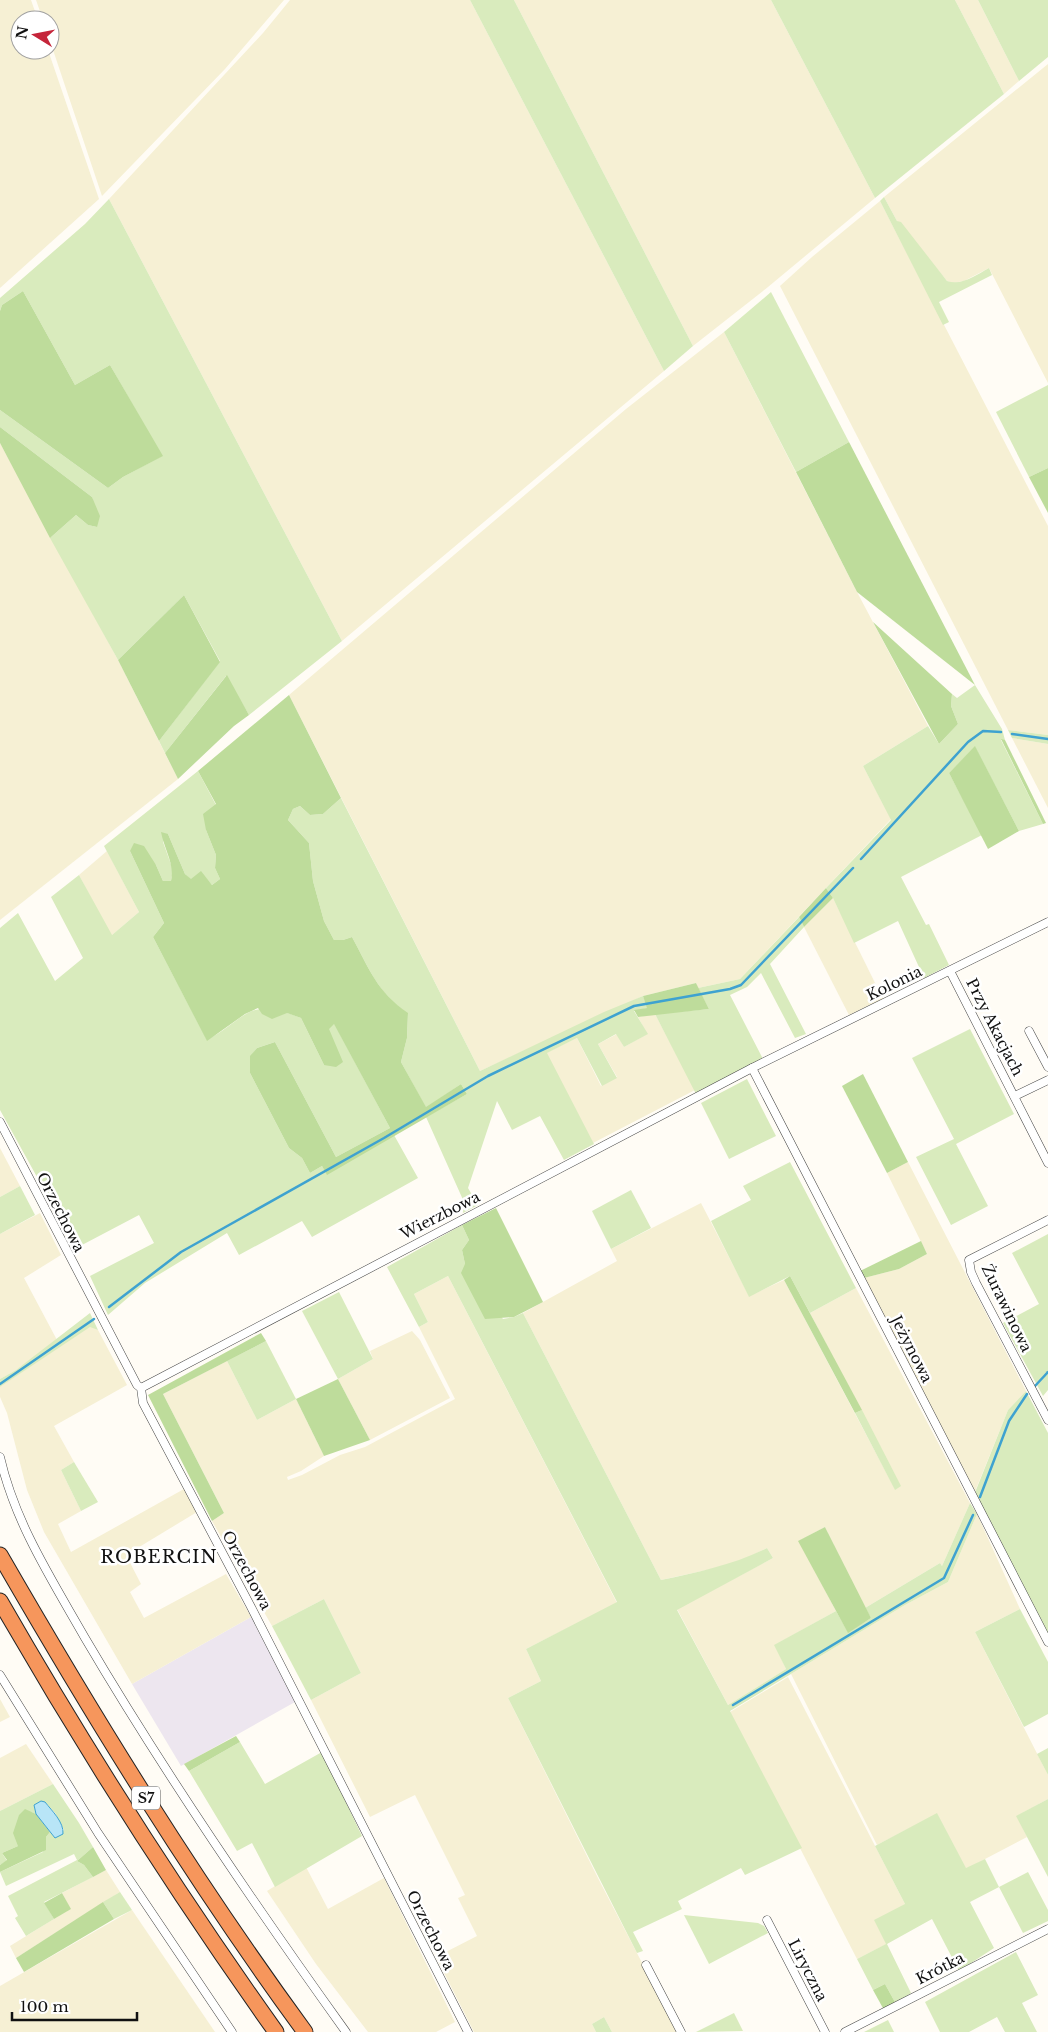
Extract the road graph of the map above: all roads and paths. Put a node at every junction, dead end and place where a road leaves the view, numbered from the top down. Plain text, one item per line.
1 (1048, 922) edge
2 (950, 971) junction
3 (1029, 1030) dead end
4 (752, 1068) junction
5 (1048, 1068) edge
6 (1048, 1080) edge
7 (1015, 1096) junction
8 (0, 1122) edge
9 (1048, 1163) edge
10 (1048, 1220) edge
11 (141, 1388) junction
12 (1048, 1420) edge
13 (0, 1457) edge
14 (0, 1555) edge
15 (0, 1601) edge
16 (1048, 1642) edge
17 (0, 1675) edge
18 (767, 1920) dead end
19 (1048, 1929) edge
20 (646, 1965) dead end
21 (232, 2032) edge
22 (276, 2032) edge
23 (305, 2032) edge
24 (346, 2032) edge
25 (468, 2032) edge
26 (681, 2032) edge
27 (825, 2032) edge
28 (845, 2032) edge

1 - 2 street, Kolonia
2 - 4 street, Kolonia
2 - 7 street, Przy Akacjach
3 - 5 street
4 - 11 street, Wierzbowa
4 - 16 street, Jeżynowa
6 - 7 street, Przy Akacjach
7 - 9 street, Przy Akacjach
8 - 11 street, Orzechowa
10 - 12 street, Żurawinowa
11 - 25 street, Orzechowa
13 - 24 street
14 - 23 highway, S7
15 - 22 highway, S7
17 - 21 street
18 - 27 street, Liryczna
19 - 28 street, Krótka
20 - 26 street

